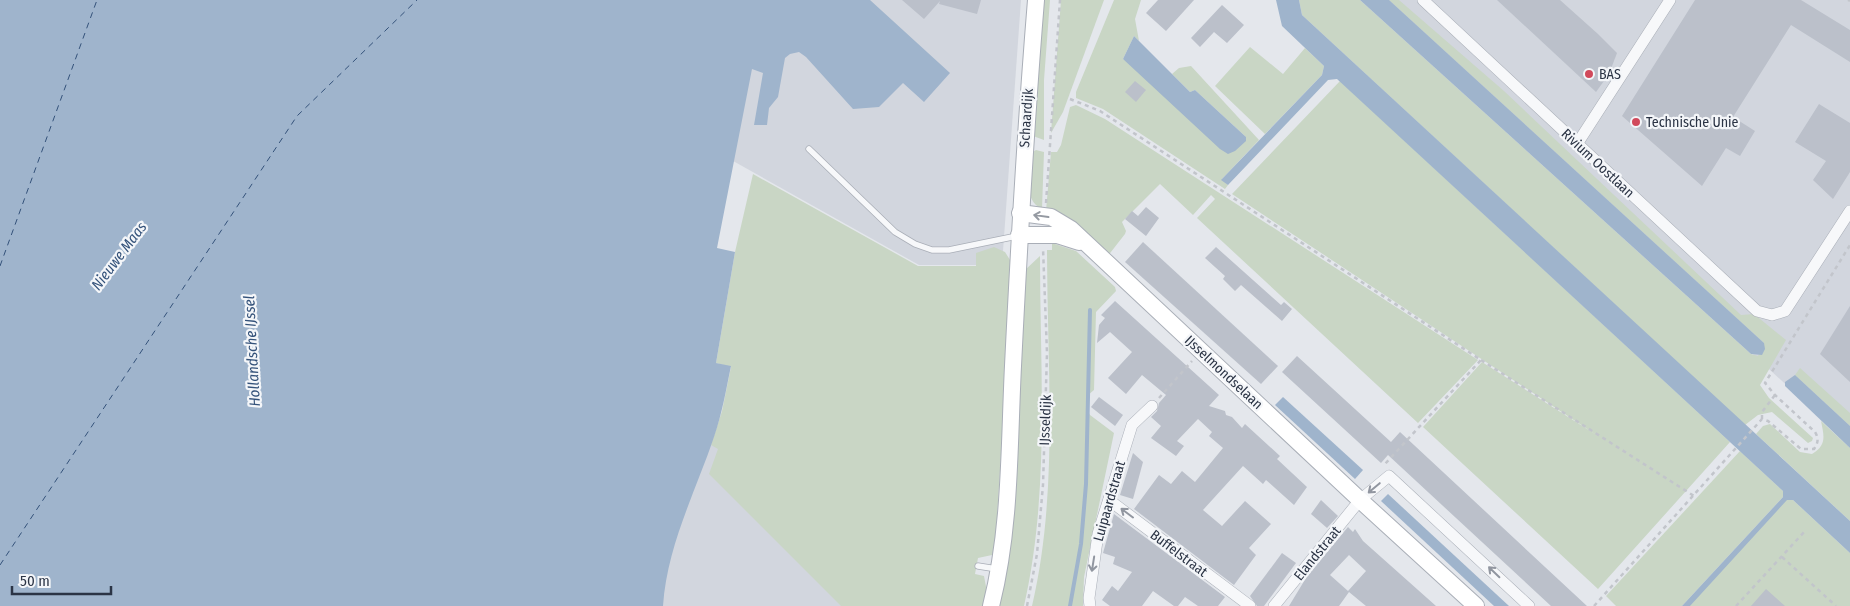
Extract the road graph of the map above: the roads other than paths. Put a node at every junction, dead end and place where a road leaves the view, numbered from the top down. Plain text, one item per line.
1 (1036, 0) edge
2 (1424, 0) edge
3 (1670, 0) edge
4 (1577, 144) junction
5 (809, 148) dead end
6 (1850, 211) edge
7 (1020, 213) junction
8 (1019, 235) junction
9 (1086, 245) junction
10 (1152, 406) road end
11 (1109, 500) junction
12 (1360, 500) junction
13 (978, 566) dead end
14 (999, 569) junction
15 (991, 606) edge
16 (1090, 606) edge
17 (1250, 606) edge
18 (1274, 606) edge
19 (1476, 606) edge
20 (1530, 606) edge

1 - 7 street, Schaardijk
2 - 4 street, Rivium Oostlaan
3 - 4 street
4 - 6 street, Rivium Oostlaan
5 - 8 lane
7 - 8 street, Schaardijk
9 -> 7 street, IJsselmondselaan
8 - 9 street, IJsselmondselaan
8 - 14 street
9 - 12 street, IJsselmondselaan
10 - 11 street, Luipaardstraat
11 -> 16 street, Luipaardstraat
17 -> 11 street, Buffelstraat
12 - 18 street, Elandstraat
12 - 19 street, IJsselmondselaan
20 -> 12 street
13 - 14 lane
14 - 15 street

